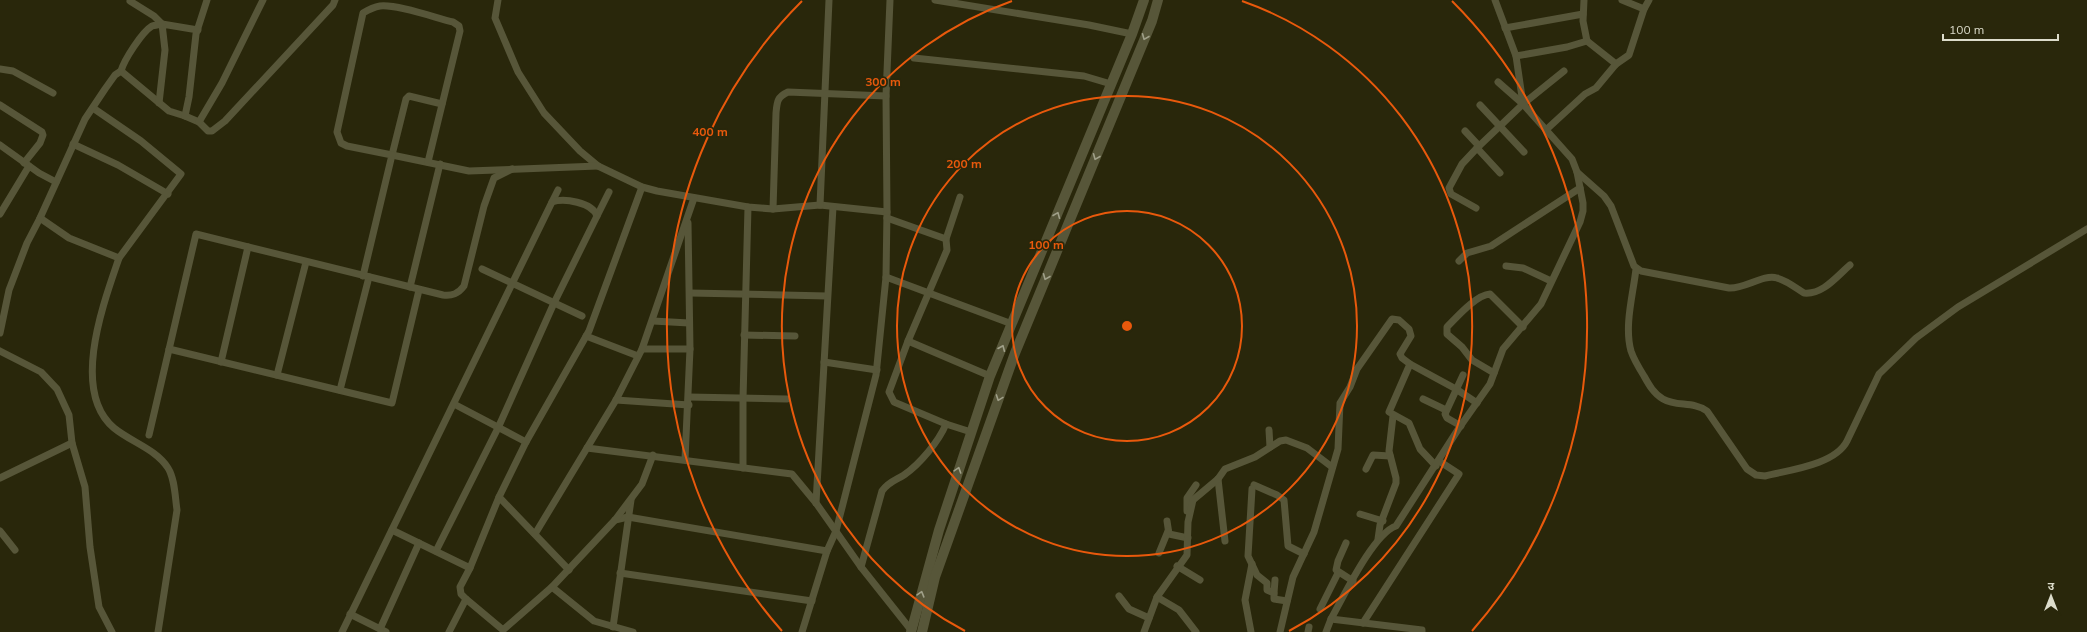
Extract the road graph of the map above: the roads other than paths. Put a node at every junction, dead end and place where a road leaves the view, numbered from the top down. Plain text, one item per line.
1 (207, 0) edge
2 (263, 0) edge
3 (335, 0) edge
4 (498, 0) edge
5 (829, 0) edge
6 (890, 0) edge
7 (935, 0) edge
8 (1144, 0) edge
9 (1158, 0) edge
10 (1495, 0) edge
11 (1584, 0) edge
12 (1622, 0) edge
13 (1649, 0) edge
14 (130, 1) edge
15 (970, 3) edge
16 (1644, 9) junction
17 (1583, 14) junction
18 (162, 24) junction
19 (1505, 28) junction
20 (198, 30) junction
21 (1132, 34) junction
22 (1587, 41) junction
23 (1516, 56) junction
24 (914, 58) dead end
25 (1616, 64) junction
26 (0, 69) edge
27 (121, 71) junction
28 (1564, 71) dead end
29 (1498, 82) dead end
30 (1111, 84) junction
31 (53, 93) dead end
32 (825, 94) junction
33 (886, 96) junction
34 (159, 103) junction
35 (442, 104) junction
36 (1523, 104) junction
37 (0, 105) edge
38 (1480, 106) dead end
39 (93, 108) junction
40 (185, 116) junction
41 (199, 122) junction
42 (1498, 126) junction
43 (1547, 129) junction
44 (1465, 131) dead end
45 (73, 144) junction
46 (1478, 147) junction
47 (1, 149) edge
48 (1524, 152) dead end
49 (392, 155) junction
50 (428, 162) junction
51 (440, 164) junction
52 (27, 165) junction
53 (598, 166) junction
54 (512, 169) junction
55 (1577, 172) junction
56 (1500, 173) dead end
57 (56, 182) junction
58 (642, 187) junction
59 (1580, 188) junction
60 (558, 190) dead end
61 (609, 192) dead end
62 (168, 194) junction
63 (960, 196) dead end
64 (694, 198) junction
65 (552, 202) junction
66 (820, 205) junction
67 (748, 207) junction
68 (833, 207) junction
69 (773, 208) junction
70 (1476, 208) dead end
71 (0, 214) edge
72 (887, 215) junction
73 (597, 216) junction
74 (40, 218) junction
75 (688, 218) junction
76 (2087, 228) edge
77 (946, 239) junction
78 (680, 241) junction
79 (248, 247) junction
80 (690, 252) junction
81 (119, 258) junction
82 (1459, 261) dead end
83 (306, 262) junction
84 (1850, 265) dead end
85 (1506, 266) dead end
86 (1636, 269) junction
87 (482, 270) dead end
88 (366, 276) junction
89 (886, 277) junction
90 (1551, 281) junction
91 (512, 283) junction
92 (410, 287) junction
93 (419, 290) junction
94 (928, 292) junction
95 (690, 293) junction
96 (746, 295) junction
97 (827, 296) junction
98 (554, 303) junction
99 (582, 316) dead end
100 (653, 321) junction
101 (689, 323) junction
102 (1012, 324) junction
103 (1523, 327) junction
104 (0, 334) edge
105 (744, 334) junction
106 (586, 336) junction
107 (795, 336) dead end
108 (908, 341) junction
109 (169, 349) junction
110 (642, 349) junction
111 (690, 349) junction
112 (0, 351) edge
113 (638, 356) junction
114 (221, 362) junction
115 (824, 362) junction
116 (1410, 364) junction
117 (877, 370) junction
118 (1494, 373) junction
119 (276, 375) junction
120 (1463, 375) dead end
121 (990, 376) junction
122 (1456, 389) junction
123 (340, 390) junction
124 (688, 397) junction
125 (743, 399) junction
126 (787, 399) dead end
127 (1423, 399) dead end
128 (616, 400) junction
129 (1476, 403) junction
130 (454, 404) junction
131 (689, 404) junction
132 (1446, 410) junction
133 (1393, 416) junction
134 (946, 424) junction
135 (1461, 426) junction
136 (498, 428) junction
137 (1269, 430) dead end
138 (971, 432) junction
139 (149, 435) dead end
140 (526, 442) junction
141 (72, 443) junction
142 (1270, 447) junction
143 (587, 448) junction
144 (653, 455) junction
145 (1390, 456) junction
146 (685, 459) junction
147 (1437, 463) junction
148 (1332, 467) junction
149 (744, 468) junction
150 (1366, 470) dead end
151 (0, 478) edge
152 (1218, 479) junction
153 (1196, 484) dead end
154 (499, 497) junction
155 (631, 499) junction
156 (816, 503) junction
157 (1360, 514) dead end
158 (628, 517) junction
159 (615, 520) junction
160 (1167, 521) dead end
161 (1382, 521) junction
162 (1188, 522) junction
163 (392, 530) junction
164 (0, 531) edge
165 (836, 531) junction
166 (1168, 531) junction
167 (535, 534) junction
168 (1188, 538) junction
169 (1378, 539) junction
170 (1225, 541) dead end
171 (419, 543) junction
172 (1346, 543) dead end
173 (15, 550) dead end
174 (436, 551) junction
175 (828, 551) junction
176 (1159, 553) dead end
177 (1304, 554) junction
178 (1252, 564) junction
179 (1177, 566) junction
180 (861, 567) junction
181 (470, 568) junction
182 (569, 570) junction
183 (620, 573) junction
184 (1338, 573) junction
185 (1200, 580) dead end
186 (1276, 580) dead end
187 (1353, 580) junction
188 (552, 587) junction
189 (1274, 593) junction
190 (1119, 596) dead end
191 (1157, 597) junction
192 (466, 598) junction
193 (812, 601) junction
194 (1287, 601) junction
195 (1320, 609) dead end
196 (350, 614) junction
197 (1149, 618) junction
198 (1330, 619) junction
199 (1362, 623) junction
200 (613, 627) junction
201 (383, 630) edge
202 (911, 631) edge
203 (112, 632) edge
204 (158, 632) edge
205 (342, 632) edge
206 (449, 632) edge
207 (633, 632) edge
208 (802, 632) edge
209 (922, 632) edge
210 (1144, 632) edge
211 (1196, 632) edge
212 (1251, 632) edge
213 (1280, 632) edge
214 (1326, 632) edge
215 (1422, 632) edge

1 - 20 street
2 - 41 street
3 - 41 street
4 - 53 street
5 - 32 street
6 - 33 street
7 - 15 street
8 - 21 main road
9 -> 209 main road
10 - 19 street
11 - 17 street
12 - 16 street
13 - 16 street
14 - 18 street
15 - 21 street
16 - 25 street
17 - 19 street
17 - 22 street
18 - 20 street
18 - 27 street
18 - 34 street
19 - 23 street
20 - 40 street
21 - 30 main road
22 - 23 street
22 - 25 street
23 - 36 street
24 - 30 street
25 - 43 street
26 - 31 street
27 - 34 street
27 - 39 street
28 - 36 street
29 - 36 street
102 -> 30 main road
32 - 33 street
32 - 66 street
32 - 69 street
33 - 72 street
34 - 40 street
35 - 49 street
35 - 49 street
35 - 50 street
36 - 42 street
36 - 43 street
37 - 52 street
38 - 42 street
39 - 45 street
39 - 62 street
40 - 41 street
42 - 46 street
42 - 48 street
43 - 55 street
44 - 46 street
45 - 57 street
45 - 62 street
46 - 56 street
46 - 70 street
47 - 52 street
49 - 50 street
49 - 88 street
50 - 51 street
51 - 54 street
51 - 92 street
52 - 57 street
52 - 71 street
53 - 54 street
53 - 58 street
54 - 93 street
55 - 59 street
55 - 86 street
57 - 74 street
58 - 64 street
58 - 106 street
59 - 82 street
59 - 90 street
60 - 65 street
61 - 73 street
62 - 81 street
63 - 77 street
64 - 67 street
64 - 75 street
65 - 73 street
65 - 91 street
66 - 68 street
66 - 69 street
67 - 69 street
67 - 96 street
68 - 72 street
68 - 97 street
72 - 77 street
72 - 89 street
73 - 98 street
74 - 81 street
74 - 104 street
75 - 78 street
75 - 80 street
76 - 86 street
77 - 94 street
78 - 80 street
78 - 100 street
79 - 83 street
79 - 109 street
79 - 114 street
80 - 95 street
81 - 204 street
83 - 88 street
83 - 119 street
84 - 86 street
85 - 90 street
87 - 91 street
88 - 92 street
88 - 123 street
89 - 94 street
89 - 117 street
90 - 103 street
91 - 98 street
91 - 130 street
92 - 93 street
93 - 123 street
94 - 102 street
94 - 108 street
95 - 96 street
95 - 101 street
96 - 97 street
96 - 105 street
97 - 115 street
98 - 99 street
98 - 136 street
100 - 101 street
100 - 110 street
101 - 111 street
121 -> 102 main road
103 - 118 street
103 - 118 street
105 - 107 street
105 - 125 street
106 - 113 street
106 - 140 street
108 - 121 street
108 - 134 street
109 - 114 street
109 - 139 street
110 - 111 street
110 - 113 street
111 - 124 street
112 - 141 street
113 - 128 street
114 - 119 street
115 - 117 street
115 - 156 street
116 - 122 street
116 - 133 street
116 - 148 street
117 - 165 street
118 - 129 street
119 - 123 street
120 - 122 street
121 - 138 main road
122 - 129 street
122 - 132 street
124 - 125 street
124 - 131 street
125 - 126 street
125 - 149 street
127 - 132 street
128 - 131 street
128 - 143 street
129 - 135 street
130 - 136 street
130 - 163 street
131 - 146 street
132 - 135 street
133 - 145 street
133 - 147 street
134 - 138 street
134 - 180 street
135 - 147 street
136 - 140 street
136 - 174 street
137 - 142 street
202 -> 138 main road
140 - 154 street
141 - 151 street
141 - 203 street
142 - 148 street
142 - 152 street
143 - 144 street
143 - 167 street
144 - 146 street
144 - 155 street
145 - 150 street
145 - 161 street
146 - 149 street
147 - 169 street
147 - 199 street
148 - 177 street
149 - 156 street
152 - 162 street
152 - 170 street
153 - 162 street
154 - 167 street
154 - 181 street
155 - 158 street
155 - 159 street
156 - 165 street
157 - 161 street
158 - 159 street
158 - 175 street
158 - 183 street
159 - 182 street
160 - 166 street
161 - 169 street
162 - 168 street
163 - 171 street
163 - 196 street
164 - 173 street
165 - 175 street
165 - 180 street
166 - 168 street
166 - 176 street
167 - 182 street
168 - 179 street
169 - 187 street
171 - 174 street
171 - 201 street
172 - 184 street
174 - 181 street
175 - 193 street
177 - 178 street
177 - 194 street
178 - 189 street
178 - 212 street
179 - 185 street
179 - 191 street
180 - 202 street
181 - 192 street
182 - 188 street
183 - 193 street
183 - 200 street
184 - 187 street
184 - 195 street
186 - 189 street
187 - 198 street
188 - 192 street
188 - 200 street
189 - 194 street
190 - 197 street
191 - 197 street
191 - 211 street
192 - 206 street
193 - 208 street
194 - 213 street
196 - 201 street
196 - 205 street
197 - 210 street
198 - 199 street
198 - 214 street
199 - 215 street
200 - 207 street

